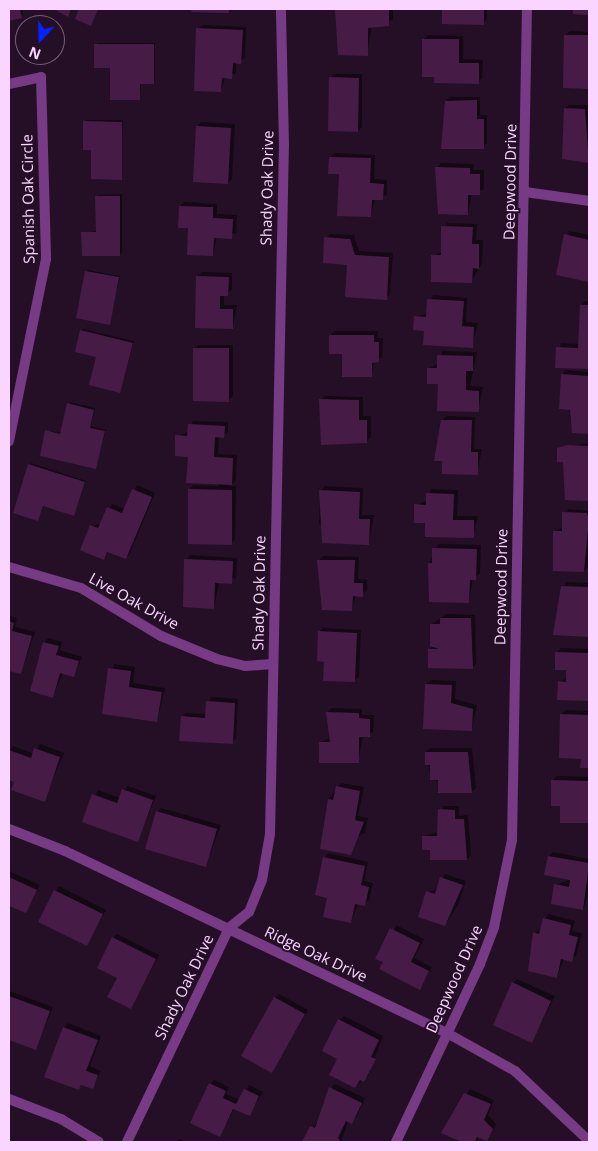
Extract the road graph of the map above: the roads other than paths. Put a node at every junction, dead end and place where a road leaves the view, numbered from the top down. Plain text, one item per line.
1 (281, 9) edge
2 (527, 9) edge
3 (9, 84) edge
4 (525, 192) junction
5 (589, 201) edge
6 (9, 440) edge
7 (9, 567) edge
8 (273, 664) junction
9 (9, 829) edge
10 (229, 928) junction
11 (447, 1033) junction
12 (9, 1099) edge
13 (589, 1141) edge
14 (99, 1142) edge
15 (127, 1142) edge
16 (396, 1142) edge

1 - 8 street, Shady Oak Drive
2 - 4 street, Deepwood Drive
3 - 6 street, Spanish Oak Circle
4 - 5 street
4 - 11 street, Deepwood Drive
7 - 8 street, Live Oak Drive
8 - 10 street, Shady Oak Drive
9 - 10 street, Ridge Oak Drive
10 - 11 street, Ridge Oak Drive
10 - 15 street, Shady Oak Drive
11 - 13 street, Ridge Oak Drive
11 - 16 street, Deepwood Drive
12 - 14 street

